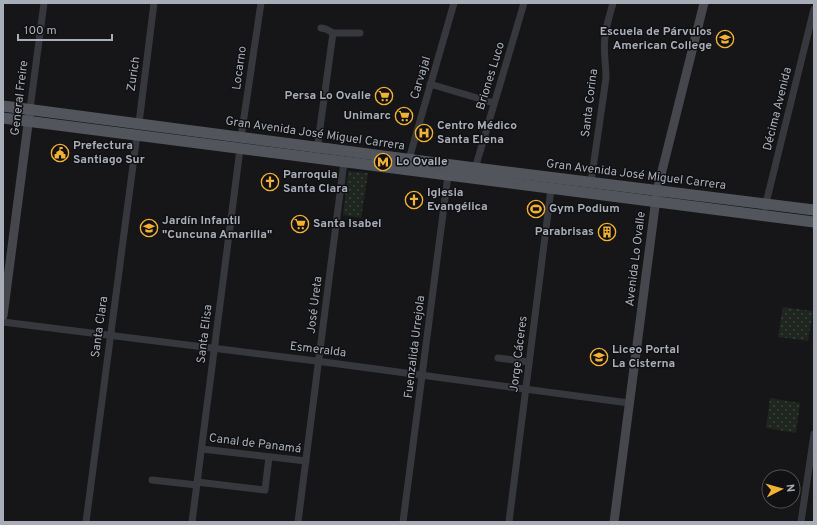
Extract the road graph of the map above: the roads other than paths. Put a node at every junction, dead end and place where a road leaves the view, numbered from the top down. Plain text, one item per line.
1 (44, 3) edge
2 (154, 3) edge
3 (261, 3) edge
4 (454, 3) edge
5 (524, 3) edge
6 (613, 3) edge
7 (704, 3) edge
8 (814, 9) edge
9 (321, 28) dead end
10 (360, 33) dead end
11 (333, 34) junction
12 (430, 84) junction
13 (494, 103) junction
14 (3, 106) edge
15 (30, 109) junction
16 (3, 118) edge
17 (29, 121) junction
18 (138, 123) junction
19 (137, 135) junction
20 (237, 136) junction
21 (318, 147) junction
22 (240, 149) junction
23 (316, 158) junction
24 (409, 159) junction
25 (344, 162) junction
26 (475, 174) junction
27 (448, 176) junction
28 (563, 179) junction
29 (591, 182) junction
30 (551, 189) junction
31 (657, 191) junction
32 (655, 203) junction
33 (766, 204) junction
34 (814, 210) edge
35 (764, 215) junction
36 (814, 222) edge
37 (3, 316) edge
38 (3, 322) edge
39 (110, 336) junction
40 (214, 349) junction
41 (498, 358) dead end
42 (319, 361) junction
43 (529, 362) junction
44 (422, 375) junction
45 (525, 389) junction
46 (629, 403) junction
47 (814, 434) edge
48 (202, 449) junction
49 (269, 457) junction
50 (306, 461) junction
51 (152, 480) dead end
52 (197, 484) junction
53 (806, 489) junction
54 (814, 490) edge
55 (86, 522) edge
56 (192, 522) edge
57 (298, 522) edge
58 (403, 522) edge
59 (509, 522) edge
60 (614, 522) edge
61 (801, 522) edge

1 - 15 street, General Freire
2 - 18 street, Zurich
3 - 20 street, Locarno
4 - 12 street, Carvajal
5 - 13 street, Briones Luco
6 - 29 street, Santa Corina
7 - 31 main road, Avenida Lo Ovalle
8 - 33 street, Décima Avenida
9 - 11 street
10 - 11 street
11 - 21 street
12 - 13 street
12 - 24 street, Carvajal
13 - 26 street, Briones Luco
14 - 15 main road, Gran Avenida José Miguel Carrera
15 - 17 main road, General Freire
15 - 18 main road, Gran Avenida José Miguel Carrera
16 - 17 main road, Gran Avenida José Miguel Carrera
17 - 19 main road, Gran Avenida José Miguel Carrera
17 - 37 main road, General Freire
18 - 20 main road, Gran Avenida José Miguel Carrera
19 - 22 main road, Gran Avenida José Miguel Carrera
19 - 39 street, Santa Clara
20 - 21 main road, Gran Avenida José Miguel Carrera
20 - 22 main road
21 - 23 street
21 - 24 main road, Gran Avenida José Miguel Carrera
22 - 23 main road, Gran Avenida José Miguel Carrera
22 - 40 street, Santa Elisa
23 - 25 main road, Gran Avenida José Miguel Carrera
24 - 26 main road, Gran Avenida José Miguel Carrera
25 - 27 main road, Gran Avenida José Miguel Carrera
25 - 42 street, José Ureta
26 - 27 main road, Gran Avenida José Miguel Carrera
26 - 28 main road, Gran Avenida José Miguel Carrera
26 - 30 main road, Gran Avenida José Miguel Carrera
27 - 44 street, Fuenzalida Urrejola
28 - 29 main road, Gran Avenida José Miguel Carrera
28 - 30 main road
29 - 31 main road, Gran Avenida José Miguel Carrera
30 - 32 main road, Gran Avenida José Miguel Carrera
30 - 43 street, Jorge Cáceres
31 - 32 main road, Avenida Lo Ovalle
31 - 33 main road, Gran Avenida José Miguel Carrera
32 - 35 main road, Gran Avenida José Miguel Carrera
32 - 46 main road, Avenida Lo Ovalle
33 - 34 main road, Gran Avenida José Miguel Carrera
33 - 35 street, Décima Avenida
35 - 36 main road, Gran Avenida José Miguel Carrera
38 - 39 street, Esmeralda
39 - 40 street, Esmeralda
39 - 55 street, Santa Clara
40 - 42 street, Esmeralda
40 - 48 street, Santa Elisa
41 - 43 street
42 - 44 street, Esmeralda
42 - 50 street, José Ureta
43 - 45 street, Jorge Cáceres
44 - 45 street, Esmeralda
44 - 58 street, Fuenzalida Urrejola
45 - 46 street, Esmeralda
45 - 59 street, Jorge Cáceres
46 - 60 main road, Avenida Lo Ovalle
47 - 53 street
48 - 49 street, Canal de Panamá
48 - 52 street, Santa Elisa
49 - 50 street, Canal de Panamá
49 - 52 street
50 - 57 street, José Ureta
51 - 52 street
52 - 56 street, Santa Elisa
53 - 54 street
53 - 61 street

